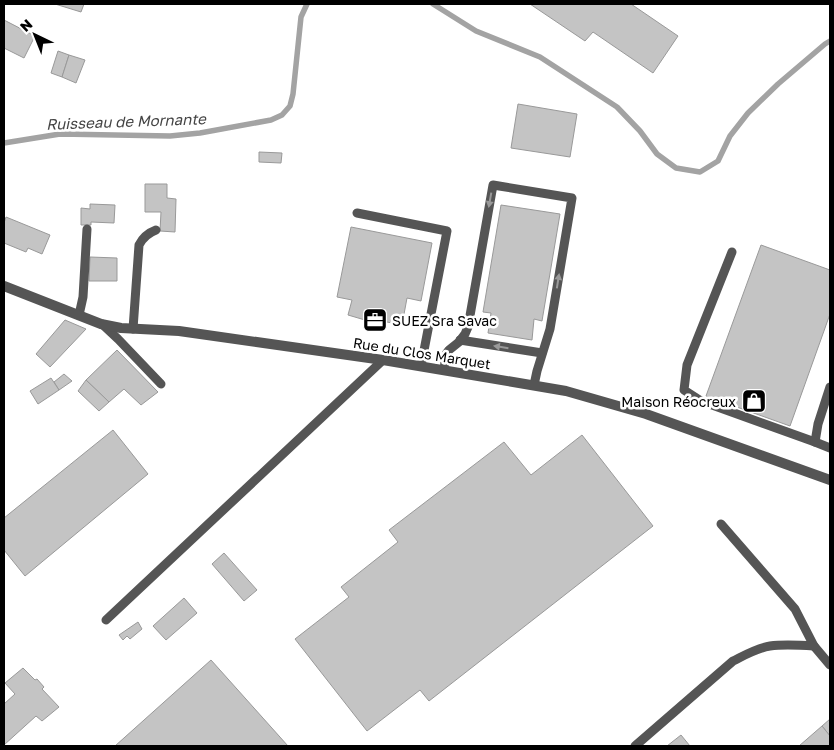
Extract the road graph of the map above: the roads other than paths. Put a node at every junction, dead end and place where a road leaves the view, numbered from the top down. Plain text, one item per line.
1 (357, 213) dead end
2 (87, 228) dead end
3 (156, 230) dead end
4 (732, 252) dead end
5 (4, 286) edge
6 (79, 315) junction
7 (101, 324) junction
8 (133, 329) junction
9 (460, 340) junction
10 (542, 353) junction
11 (383, 360) junction
12 (421, 366) junction
13 (444, 370) junction
14 (161, 384) dead end
15 (534, 385) junction
16 (830, 386) edge
17 (815, 442) junction
18 (830, 448) edge
19 (830, 480) edge
20 (721, 524) dead end
21 (106, 620) dead end
22 (814, 646) junction
23 (830, 665) edge
24 (635, 746) edge

1 - 12 lane
2 - 6 lane
3 - 8 lane
4 - 17 lane
5 - 6 street, Rue du Clos Marquet
6 - 7 street, Rue du Clos Marquet
7 - 8 street, Rue du Clos Marquet
7 - 14 lane
8 - 11 street, Rue du Clos Marquet
10 -> 9 lane
10 -> 9 lane
9 - 13 lane
10 - 15 lane
11 - 12 street, Rue du Clos Marquet
11 - 21 lane
12 - 13 street, Rue du Clos Marquet
13 - 15 street, Rue du Clos Marquet
15 - 19 street, Rue du Clos Marquet
16 - 17 lane
17 - 18 lane
20 - 22 lane
22 - 23 lane
22 - 24 lane

